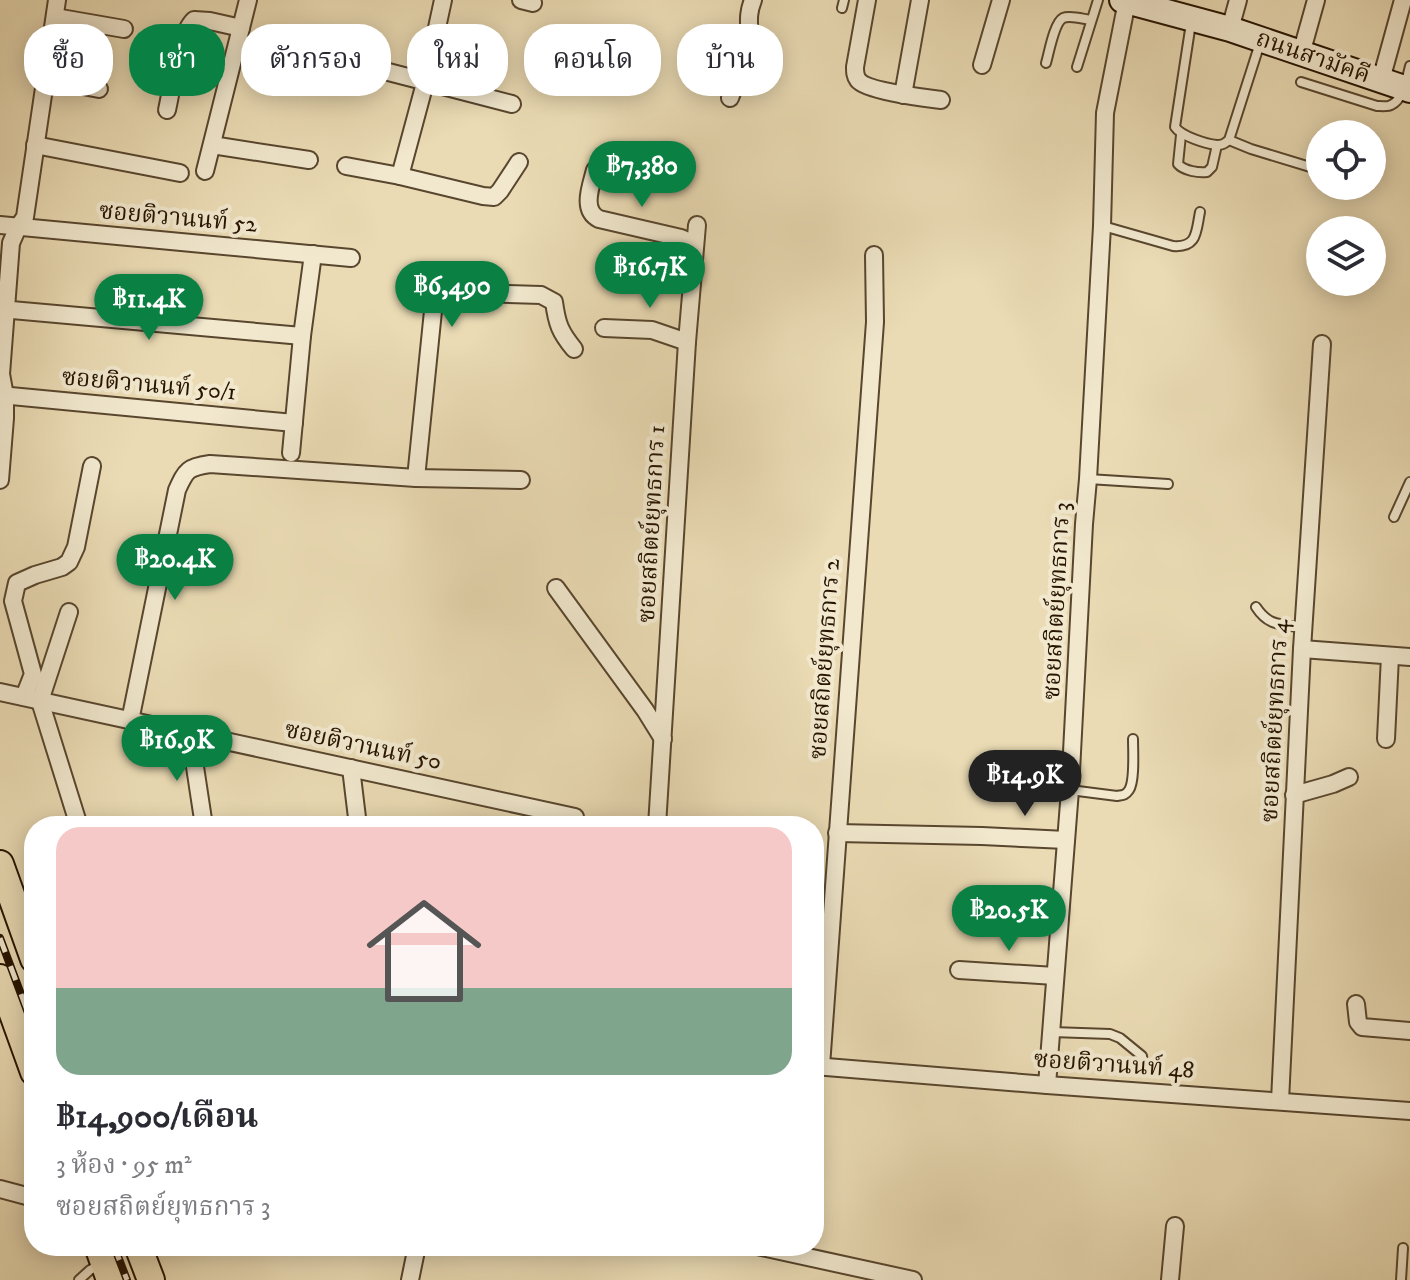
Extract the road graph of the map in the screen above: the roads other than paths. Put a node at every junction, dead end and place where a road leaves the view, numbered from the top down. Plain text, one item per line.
1 (248, 0) edge
2 (443, 0) edge
3 (753, 0) edge
4 (867, 0) edge
5 (920, 0) edge
6 (1001, 0) edge
7 (1098, 0) edge
8 (1238, 0) edge
9 (1316, 0) edge
10 (1403, 0) edge
11 (1137, 2) edge
12 (56, 8) edge
13 (1192, 19) junction
14 (1091, 20) junction
15 (438, 24) edge
16 (124, 29) dead end
17 (1230, 29) junction
18 (240, 36) junction
19 (1261, 40) junction
20 (1301, 54) junction
21 (1046, 63) dead end
22 (982, 65) dead end
23 (1077, 67) dead end
24 (1401, 81) edge
25 (1301, 82) dead end
26 (903, 95) junction
27 (42, 96) edge
28 (422, 96) edge
29 (479, 96) edge
30 (730, 98) dead end
31 (941, 100) dead end
32 (512, 104) dead end
33 (167, 110) dead end
34 (1181, 135) junction
35 (1229, 140) junction
36 (35, 145) junction
37 (212, 145) junction
38 (1217, 145) junction
39 (309, 160) dead end
40 (519, 162) dead end
41 (346, 166) dead end
42 (1306, 166) edge
43 (595, 170) dead end
44 (205, 171) dead end
45 (180, 173) dead end
46 (400, 176) junction
47 (1200, 212) dead end
48 (1102, 220) junction
49 (0, 225) edge
50 (697, 225) dead end
51 (18, 227) junction
52 (695, 244) junction
53 (313, 254) junction
54 (874, 255) dead end
55 (351, 258) dead end
56 (3, 309) edge
57 (604, 328) dead end
58 (302, 336) junction
59 (687, 342) junction
60 (1322, 344) dead end
61 (574, 349) dead end
62 (2, 396) edge
63 (294, 423) junction
64 (291, 453) dead end
65 (92, 466) dead end
66 (416, 478) junction
67 (1088, 479) junction
68 (0, 480) edge
69 (521, 480) dead end
70 (1410, 482) edge
71 (1168, 484) dead end
72 (1394, 517) dead end
73 (556, 588) dead end
74 (1256, 607) dead end
75 (69, 612) dead end
76 (1304, 628) junction
77 (1302, 649) junction
78 (1390, 656) junction
79 (1410, 657) edge
80 (0, 692) edge
81 (32, 699) junction
82 (130, 721) junction
83 (190, 734) junction
84 (663, 739) junction
85 (1133, 739) dead end
86 (1386, 739) dead end
87 (351, 768) junction
88 (1349, 777) dead end
89 (1070, 790) junction
90 (1294, 795) junction
91 (75, 816) edge
92 (202, 816) edge
93 (357, 816) edge
94 (570, 816) edge
95 (658, 816) edge
96 (837, 833) junction
97 (1066, 840) junction
98 (0, 864) edge
99 (24, 931) edge
100 (959, 970) dead end
101 (1055, 976) junction
102 (0, 978) edge
103 (824, 984) edge
104 (1356, 1004) dead end
105 (1410, 1031) edge
106 (1051, 1032) junction
107 (24, 1044) edge
108 (824, 1067) edge
109 (1144, 1069) dead end
110 (1047, 1085) junction
111 (1280, 1101) junction
112 (1410, 1111) edge
113 (0, 1189) edge
114 (24, 1195) edge
115 (1175, 1226) dead end
116 (1403, 1248) dead end
117 (142, 1256) edge
118 (415, 1256) edge
119 (789, 1256) edge
120 (104, 1263) edge
121 (840, 1272) edge
122 (79, 1280) edge
123 (151, 1280) edge
124 (410, 1280) edge
125 (913, 1280) edge
126 (1170, 1280) edge
127 (1401, 1280) edge

1 - 18 street
2 - 15 street
3 - 30 street
4 - 26 street
5 - 26 street
6 - 22 street
7 - 14 lane
8 - 17 street
9 - 20 street
10 - 24 street
11 - 13 main road, ถนนสามัคคี
11 - 48 street, ซอยสถิตย์ยุทธการ 3
12 - 16 street
13 - 17 main road, ถนนสามัคคี
13 - 34 lane
14 - 21 lane
14 - 23 lane
17 - 19 main road, ถนนสามัคคี
18 - 33 street
18 - 37 street
19 - 20 main road, ถนนสามัคคี
19 - 35 lane
20 - 24 main road, ถนนสามัคคี
24 - 25 lane
26 - 31 street
27 - 36 street
28 - 46 street
29 - 32 street
34 - 38 lane
34 - 38 lane
35 - 38 lane
35 - 42 lane
36 - 45 street
36 - 51 street
37 - 39 street
37 - 44 street
40 - 46 street
41 - 46 street
43 - 52 street
47 - 48 lane
48 - 67 street, ซอยสถิตย์ยุทธการ 3
49 - 51 street, ซอยติวานนท์ 52
50 - 52 street, ซอยสถิตย์ยุทธการ 1
51 - 53 street, ซอยติวานนท์ 52
51 - 56 street
52 - 59 street, ซอยสถิตย์ยุทธการ 1
53 - 55 street, ซอยติวานนท์ 52
53 - 58 street
54 - 96 street, ซอยสถิตย์ยุทธการ 2
56 - 58 street
56 - 62 street
57 - 59 street
58 - 63 street
59 - 84 street, ซอยสถิตย์ยุทธการ 1
60 - 76 street, ซอยสถิตย์ยุทธการ 4
61 - 66 street
62 - 63 street, ซอยติวานนท์ 50/1
62 - 68 street
63 - 64 street
65 - 81 street
66 - 69 street
66 - 82 street
67 - 71 lane
67 - 89 street, ซอยสถิตย์ยุทธการ 3
70 - 72 lane
73 - 84 street
74 - 76 lane
75 - 81 street
76 - 77 street, ซอยสถิตย์ยุทธการ 4
77 - 78 street
77 - 90 street, ซอยสถิตย์ยุทธการ 4
78 - 79 street
78 - 86 street
80 - 81 street, ซอยติวานนท์ 50
81 - 82 street, ซอยติวานนท์ 50
81 - 91 street
82 - 83 street, ซอยติวานนท์ 50
83 - 87 street, ซอยติวานนท์ 50
83 - 92 street
84 - 95 street, ซอยสถิตย์ยุทธการ 1
85 - 89 lane
87 - 93 street
87 - 94 street, ซอยติวานนท์ 50
88 - 90 street
89 - 97 street, ซอยสถิตย์ยุทธการ 3
90 - 111 street, ซอยสถิตย์ยุทธการ 4
96 - 97 street
96 - 103 street, ซอยสถิตย์ยุทธการ 2
97 - 101 street, ซอยสถิตย์ยุทธการ 3
98 - 99 main road
100 - 101 street
101 - 106 street, ซอยสถิตย์ยุทธการ 3
102 - 107 main road
104 - 105 street
106 - 109 lane
106 - 110 street, ซอยสถิตย์ยุทธการ 3
108 - 110 street, ซอยติวานนท์ 48
110 - 111 street, ซอยติวานนท์ 48
111 - 112 street, ซอยติวานนท์ 48
113 - 114 street
115 - 126 street
116 - 127 lane
117 - 123 main road
118 - 124 street
119 - 121 street
120 - 122 lane
121 - 125 street

